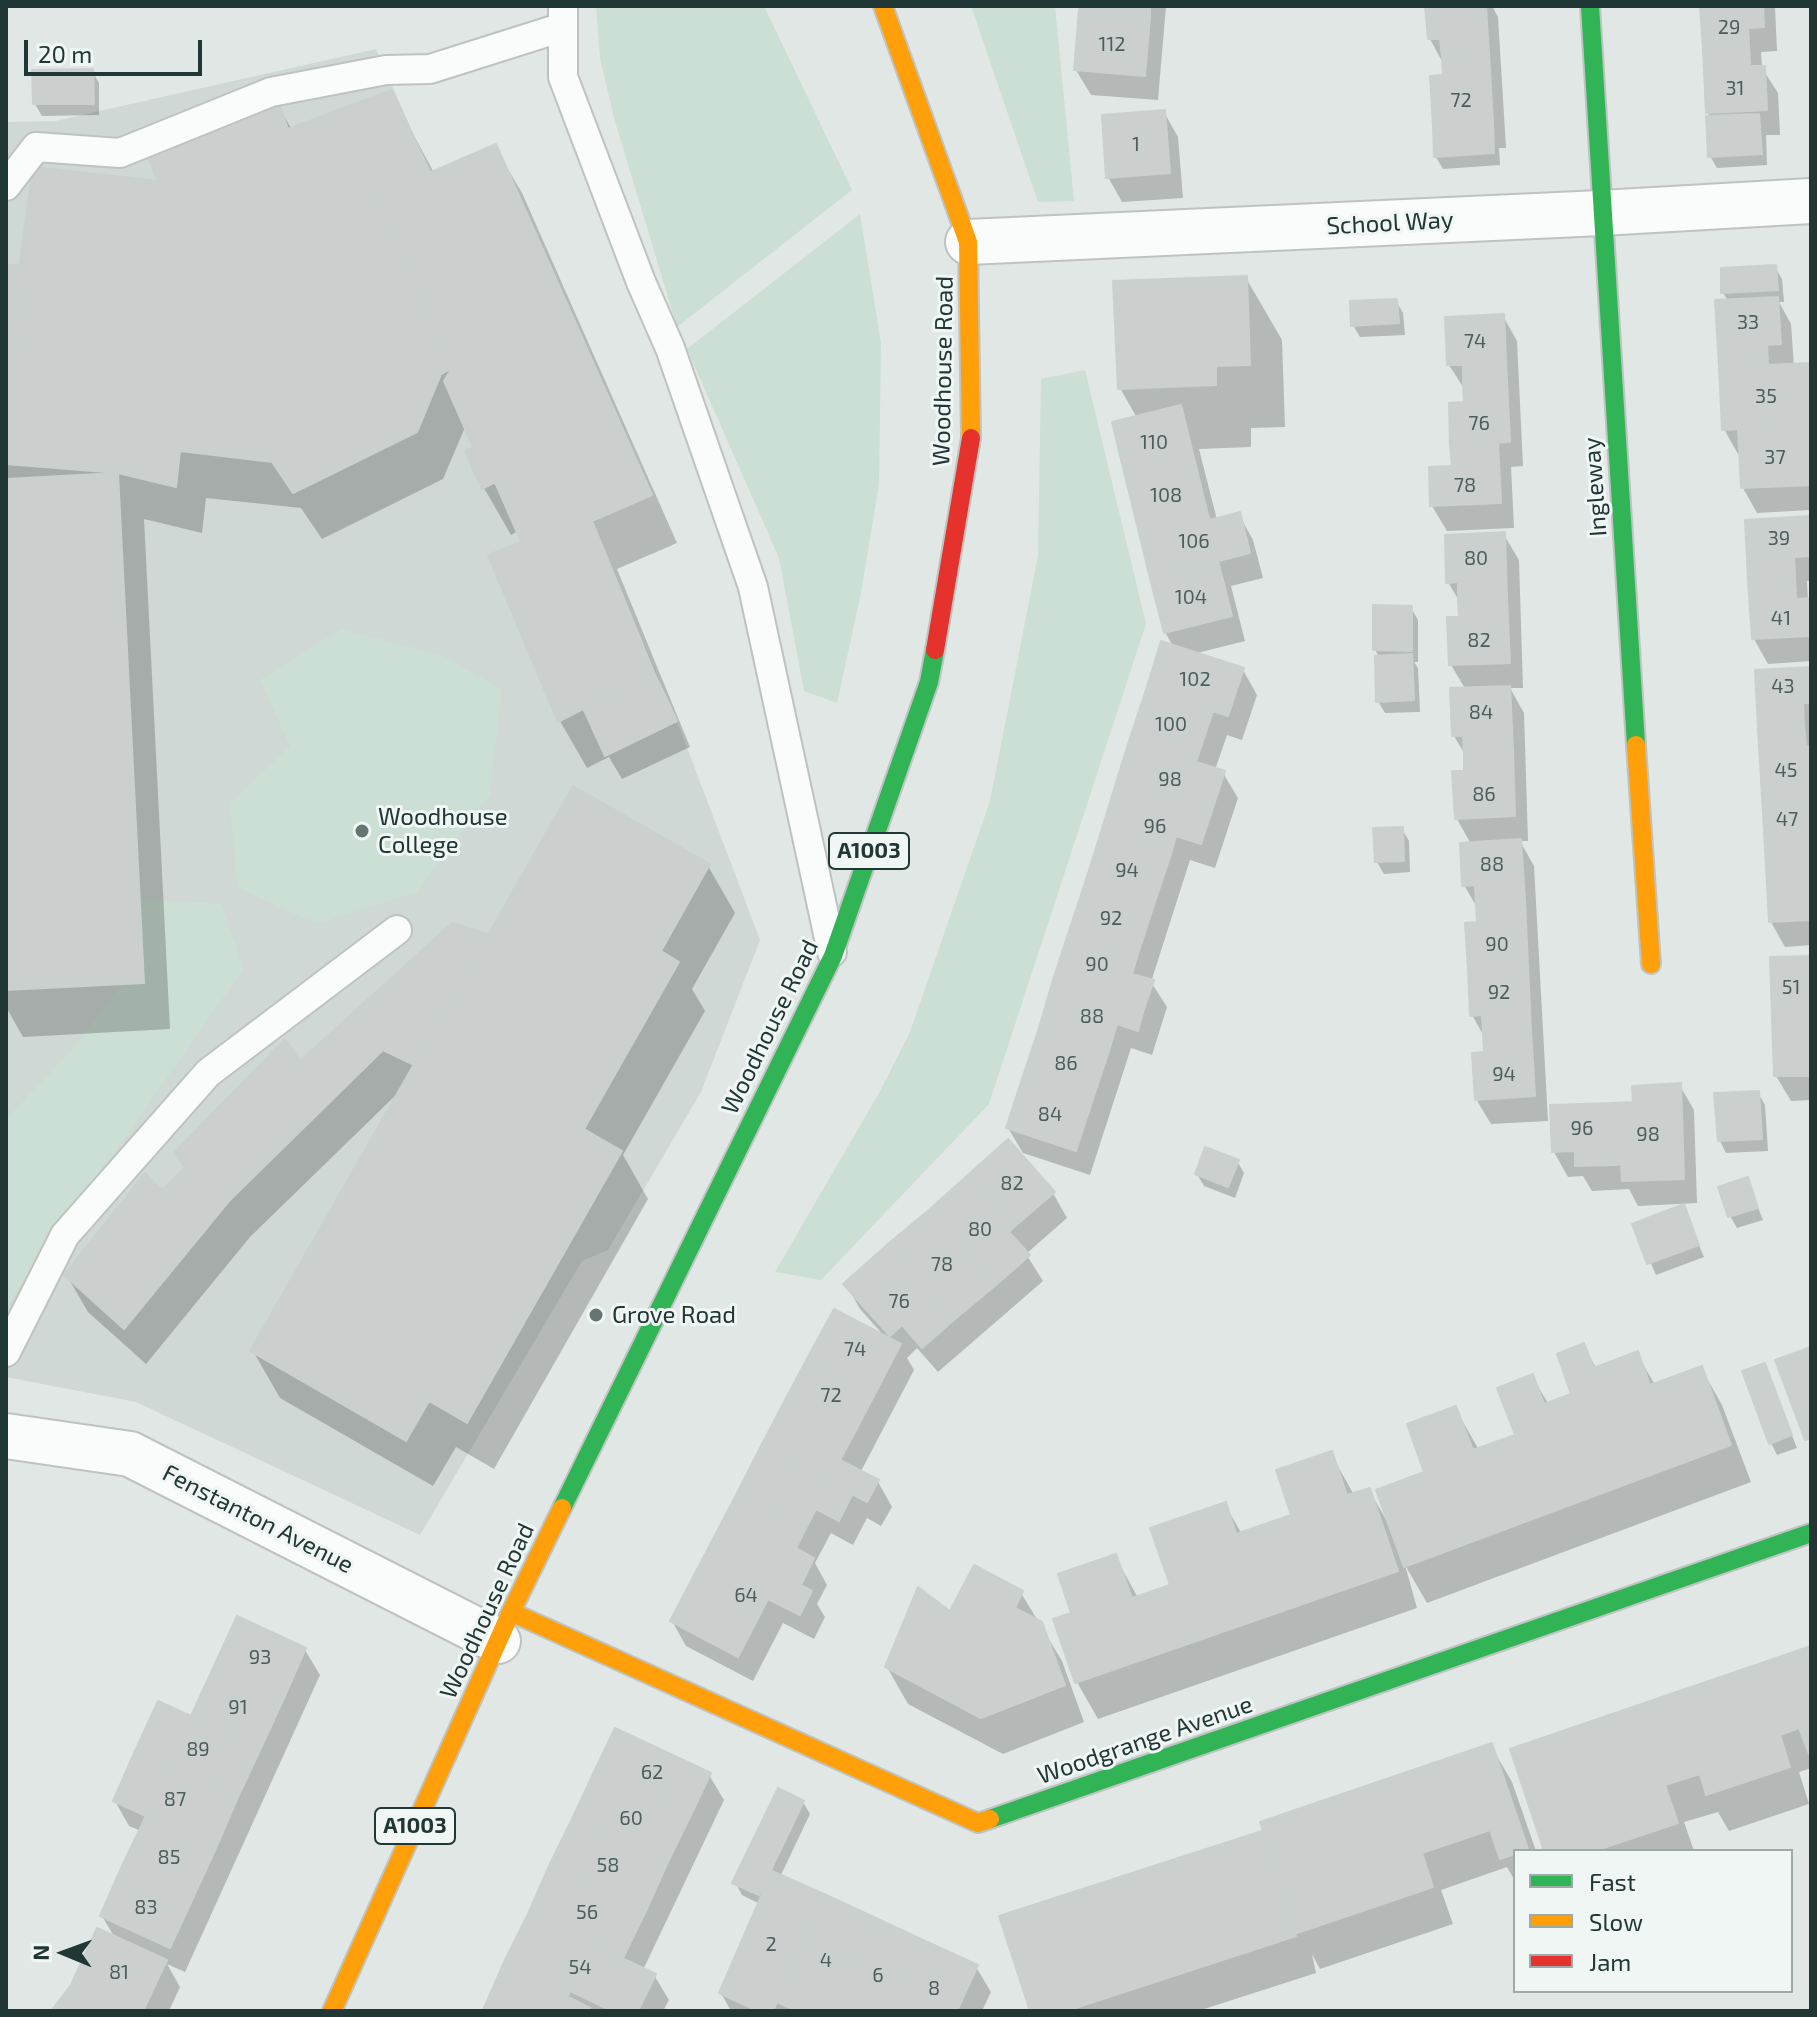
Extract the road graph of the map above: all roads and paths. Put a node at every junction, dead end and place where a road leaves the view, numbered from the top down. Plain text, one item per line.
1 (883, 6) edge
2 (1590, 6) edge
3 (563, 17) edge
4 (6, 186) edge
5 (1811, 201) edge
6 (1601, 213) junction
7 (968, 242) junction
8 (397, 930) dead end
9 (833, 956) junction
10 (1651, 964) dead end
11 (6, 1352) edge
12 (6, 1436) edge
13 (1811, 1533) edge
14 (504, 1626) junction
15 (332, 2011) edge

1 - 7 street, Woodhouse Road / A1003
2 - 6 street, Ingleway
3 - 4 lane
3 - 9 lane
5 - 6 street, School Way
6 - 7 street, School Way
6 - 10 street, Ingleway
7 - 9 street, Woodhouse Road / A1003
8 - 11 lane
9 - 14 street, Woodhouse Road / A1003
12 - 14 street, Fenstanton Avenue
13 - 14 street, Woodgrange Avenue
14 - 15 street, Woodhouse Road / A1003

